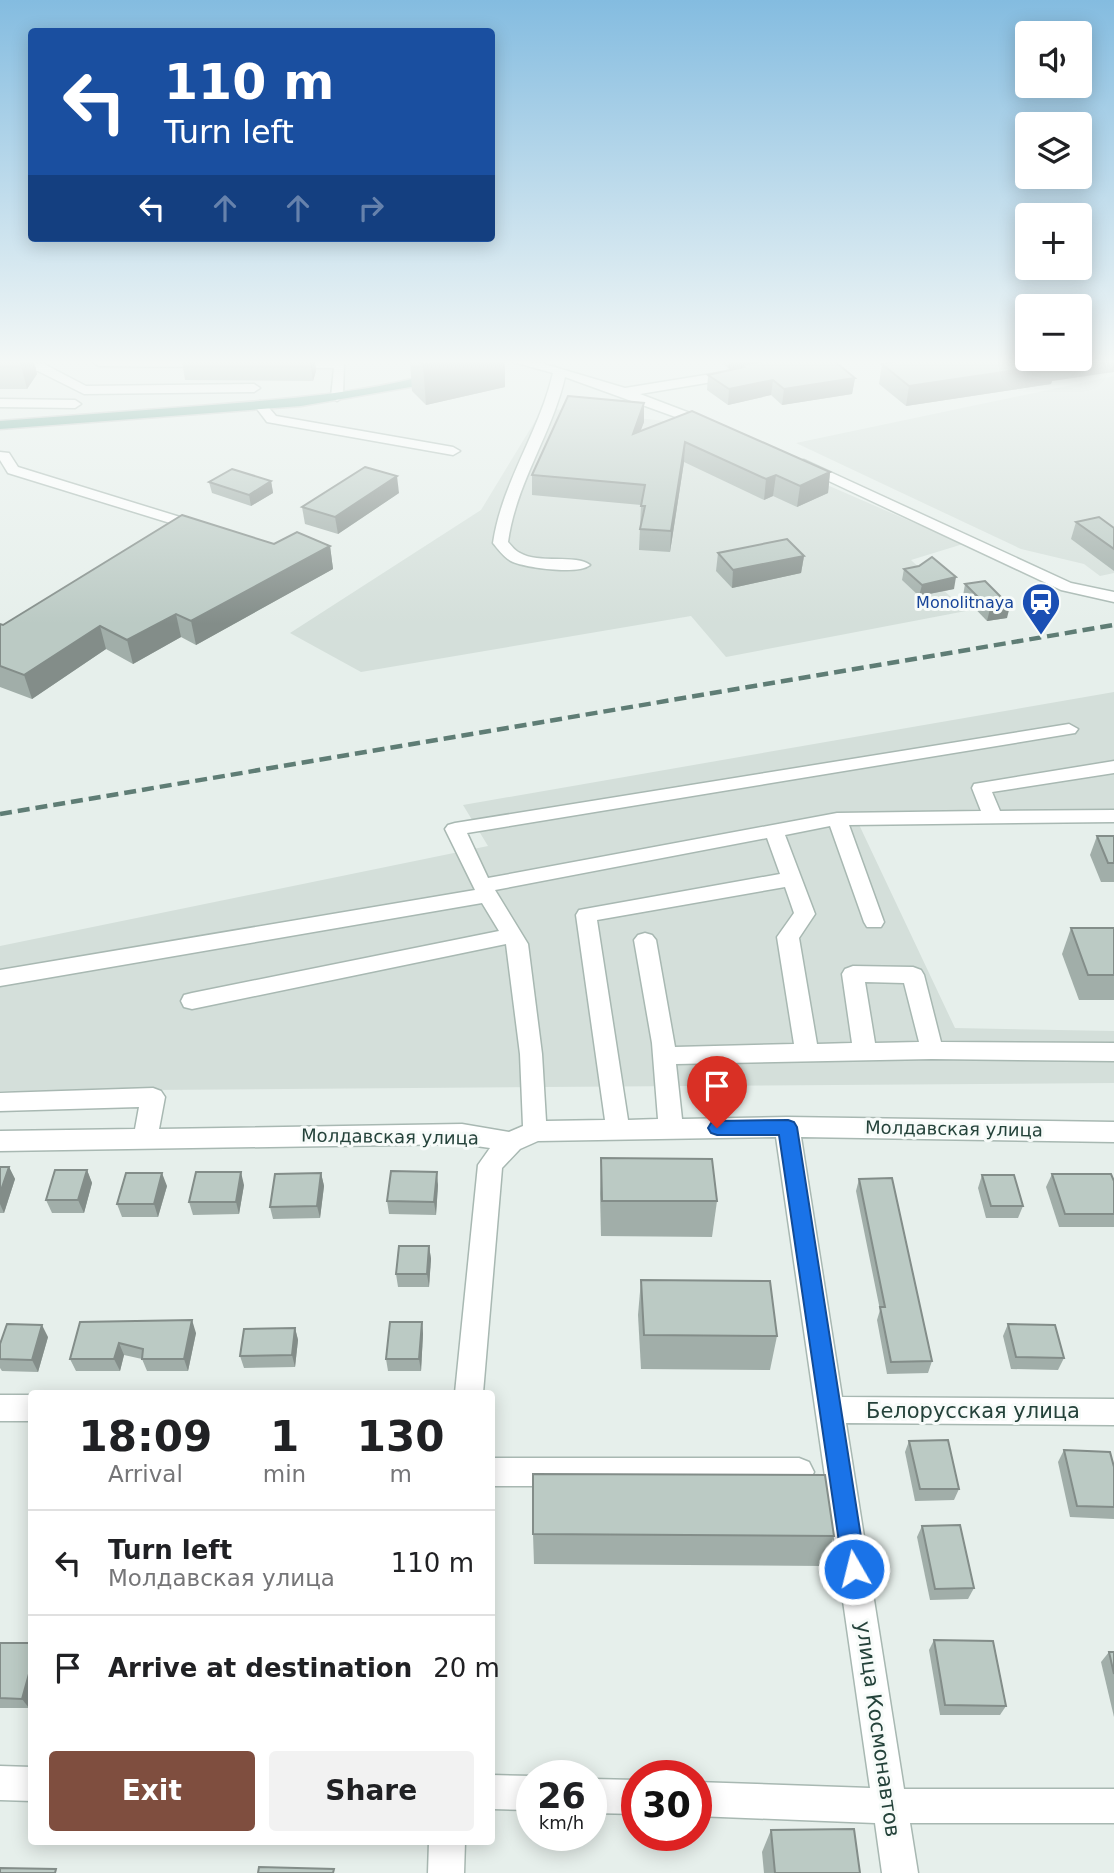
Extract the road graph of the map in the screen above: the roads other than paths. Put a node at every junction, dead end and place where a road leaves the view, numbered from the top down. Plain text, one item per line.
1 (438, 448) edge
2 (531, 448) edge
3 (453, 451) dead end
4 (0, 456) edge
5 (784, 456) edge
6 (220, 534) edge
7 (582, 565) dead end
8 (1114, 597) edge
9 (1069, 729) dead end
10 (1114, 766) edge
11 (1114, 816) edge
12 (993, 818) junction
13 (838, 819) junction
14 (774, 831) junction
15 (792, 879) junction
16 (485, 890) junction
17 (874, 922) dead end
18 (512, 936) junction
19 (645, 940) dead end
20 (0, 978) edge
21 (192, 1001) dead end
22 (932, 1050) junction
23 (865, 1051) junction
24 (807, 1052) junction
25 (1114, 1052) edge
26 (664, 1056) junction
27 (0, 1102) edge
28 (788, 1127) junction
29 (671, 1129) junction
30 (618, 1130) junction
31 (535, 1131) junction
32 (1114, 1132) edge
33 (145, 1138) junction
34 (0, 1141) edge
35 (511, 1142) junction
36 (470, 1390) edge
37 (0, 1408) edge
38 (28, 1408) edge
39 (831, 1410) junction
40 (1114, 1412) edge
41 (495, 1472) edge
42 (799, 1472) edge
43 (0, 1783) edge
44 (28, 1784) edge
45 (495, 1792) edge
46 (516, 1793) edge
47 (712, 1800) edge
48 (889, 1806) junction
49 (1114, 1806) edge
50 (447, 1845) edge
51 (446, 1873) edge
52 (900, 1873) edge

1 - 3 street
2 - 7 street
4 - 6 street
5 - 8 street
9 - 16 street
10 - 12 street
11 - 12 street
12 - 13 street
13 - 14 street
13 - 17 street
14 - 15 street
14 - 16 street
15 - 24 street
15 - 30 street
16 - 18 street
16 - 20 street
18 - 21 street
18 - 31 street
19 - 26 street
22 - 23 street
22 - 23 street
22 - 25 street
23 - 24 street
24 - 26 street
26 - 29 street
27 - 33 street
28 - 29 street, Молдавская улица
28 - 32 street, Молдавская улица
28 - 39 street, улица Космонавтов
29 - 30 street, Молдавская улица
30 - 31 street, Молдавская улица
31 - 35 street, Молдавская улица
33 - 34 street, Молдавская улица
33 - 35 street, Молдавская улица
35 - 36 street
37 - 38 street
39 - 40 street, Белорусская улица
39 - 48 street, улица Космонавтов
41 - 42 street
43 - 44 street
45 - 46 street
47 - 48 street
48 - 49 street
48 - 52 street, улица Космонавтов
50 - 51 street

